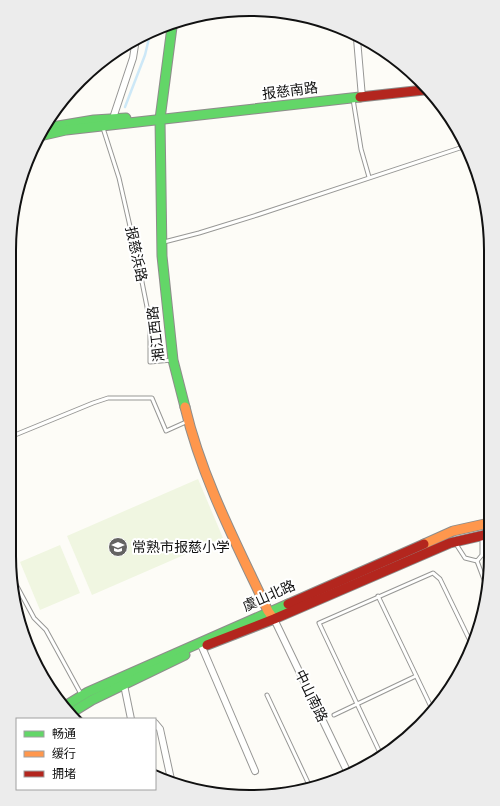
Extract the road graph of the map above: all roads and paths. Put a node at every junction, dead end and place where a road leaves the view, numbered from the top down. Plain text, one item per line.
1 (172, 29) edge
2 (357, 42) edge
3 (135, 46) edge
4 (420, 90) edge
5 (358, 97) junction
6 (113, 118) junction
7 (160, 119) junction
8 (103, 126) junction
9 (50, 127) edge
10 (46, 135) edge
11 (460, 148) edge
12 (369, 177) junction
13 (162, 242) junction
14 (173, 360) junction
15 (188, 421) junction
16 (16, 434) edge
17 (484, 523) edge
18 (484, 536) edge
19 (456, 542) junction
20 (484, 547) edge
21 (477, 561) junction
22 (483, 576) edge
23 (18, 589) edge
24 (378, 596) junction
25 (268, 611) junction
26 (274, 619) junction
27 (469, 639) edge
28 (202, 647) junction
29 (416, 676) junction
30 (124, 685) junction
31 (82, 695) junction
32 (267, 695) dead end
33 (69, 704) edge
34 (357, 704) junction
35 (430, 705) edge
36 (75, 711) edge
37 (334, 714) dead end
38 (131, 718) edge
39 (156, 724) edge
40 (379, 751) edge
41 (347, 769) edge
42 (256, 771) dead end
43 (170, 776) edge
44 (308, 783) edge

1 - 7 street, 湘江西路
2 - 5 street
3 - 6 street
4 - 5 street, 报慈南路
5 - 7 street, 报慈南路
5 - 12 lane
6 - 7 street, 报慈南路
6 - 9 street, 报慈南路
7 - 8 street, 报慈南路
7 - 13 street, 湘江西路
8 - 10 street, 报慈南路
8 - 14 lane, 报慈浜路
11 - 12 lane
12 - 13 lane
13 - 14 street, 湘江西路
14 - 15 street, 湘江西路
15 - 16 lane
15 - 25 street, 湘江西路
17 - 25 street, 虞山北路
18 - 19 street, 虞山北路
19 - 21 lane
19 - 26 street, 虞山北路
20 - 21 lane
21 - 22 lane
23 - 31 lane
24 - 27 lane
24 - 29 lane
24 - 34 lane
25 - 26 street, 湘江西路
25 - 31 street, 虞山北路
26 - 28 street, 虞山北路
26 - 41 street, 中山南路
28 - 30 street, 虞山北路
28 - 42 street
29 - 34 lane
29 - 35 lane
30 - 36 street, 虞山北路
30 - 38 street
31 - 33 street, 虞山北路
32 - 44 lane
34 - 37 lane
34 - 40 lane
39 - 43 street

